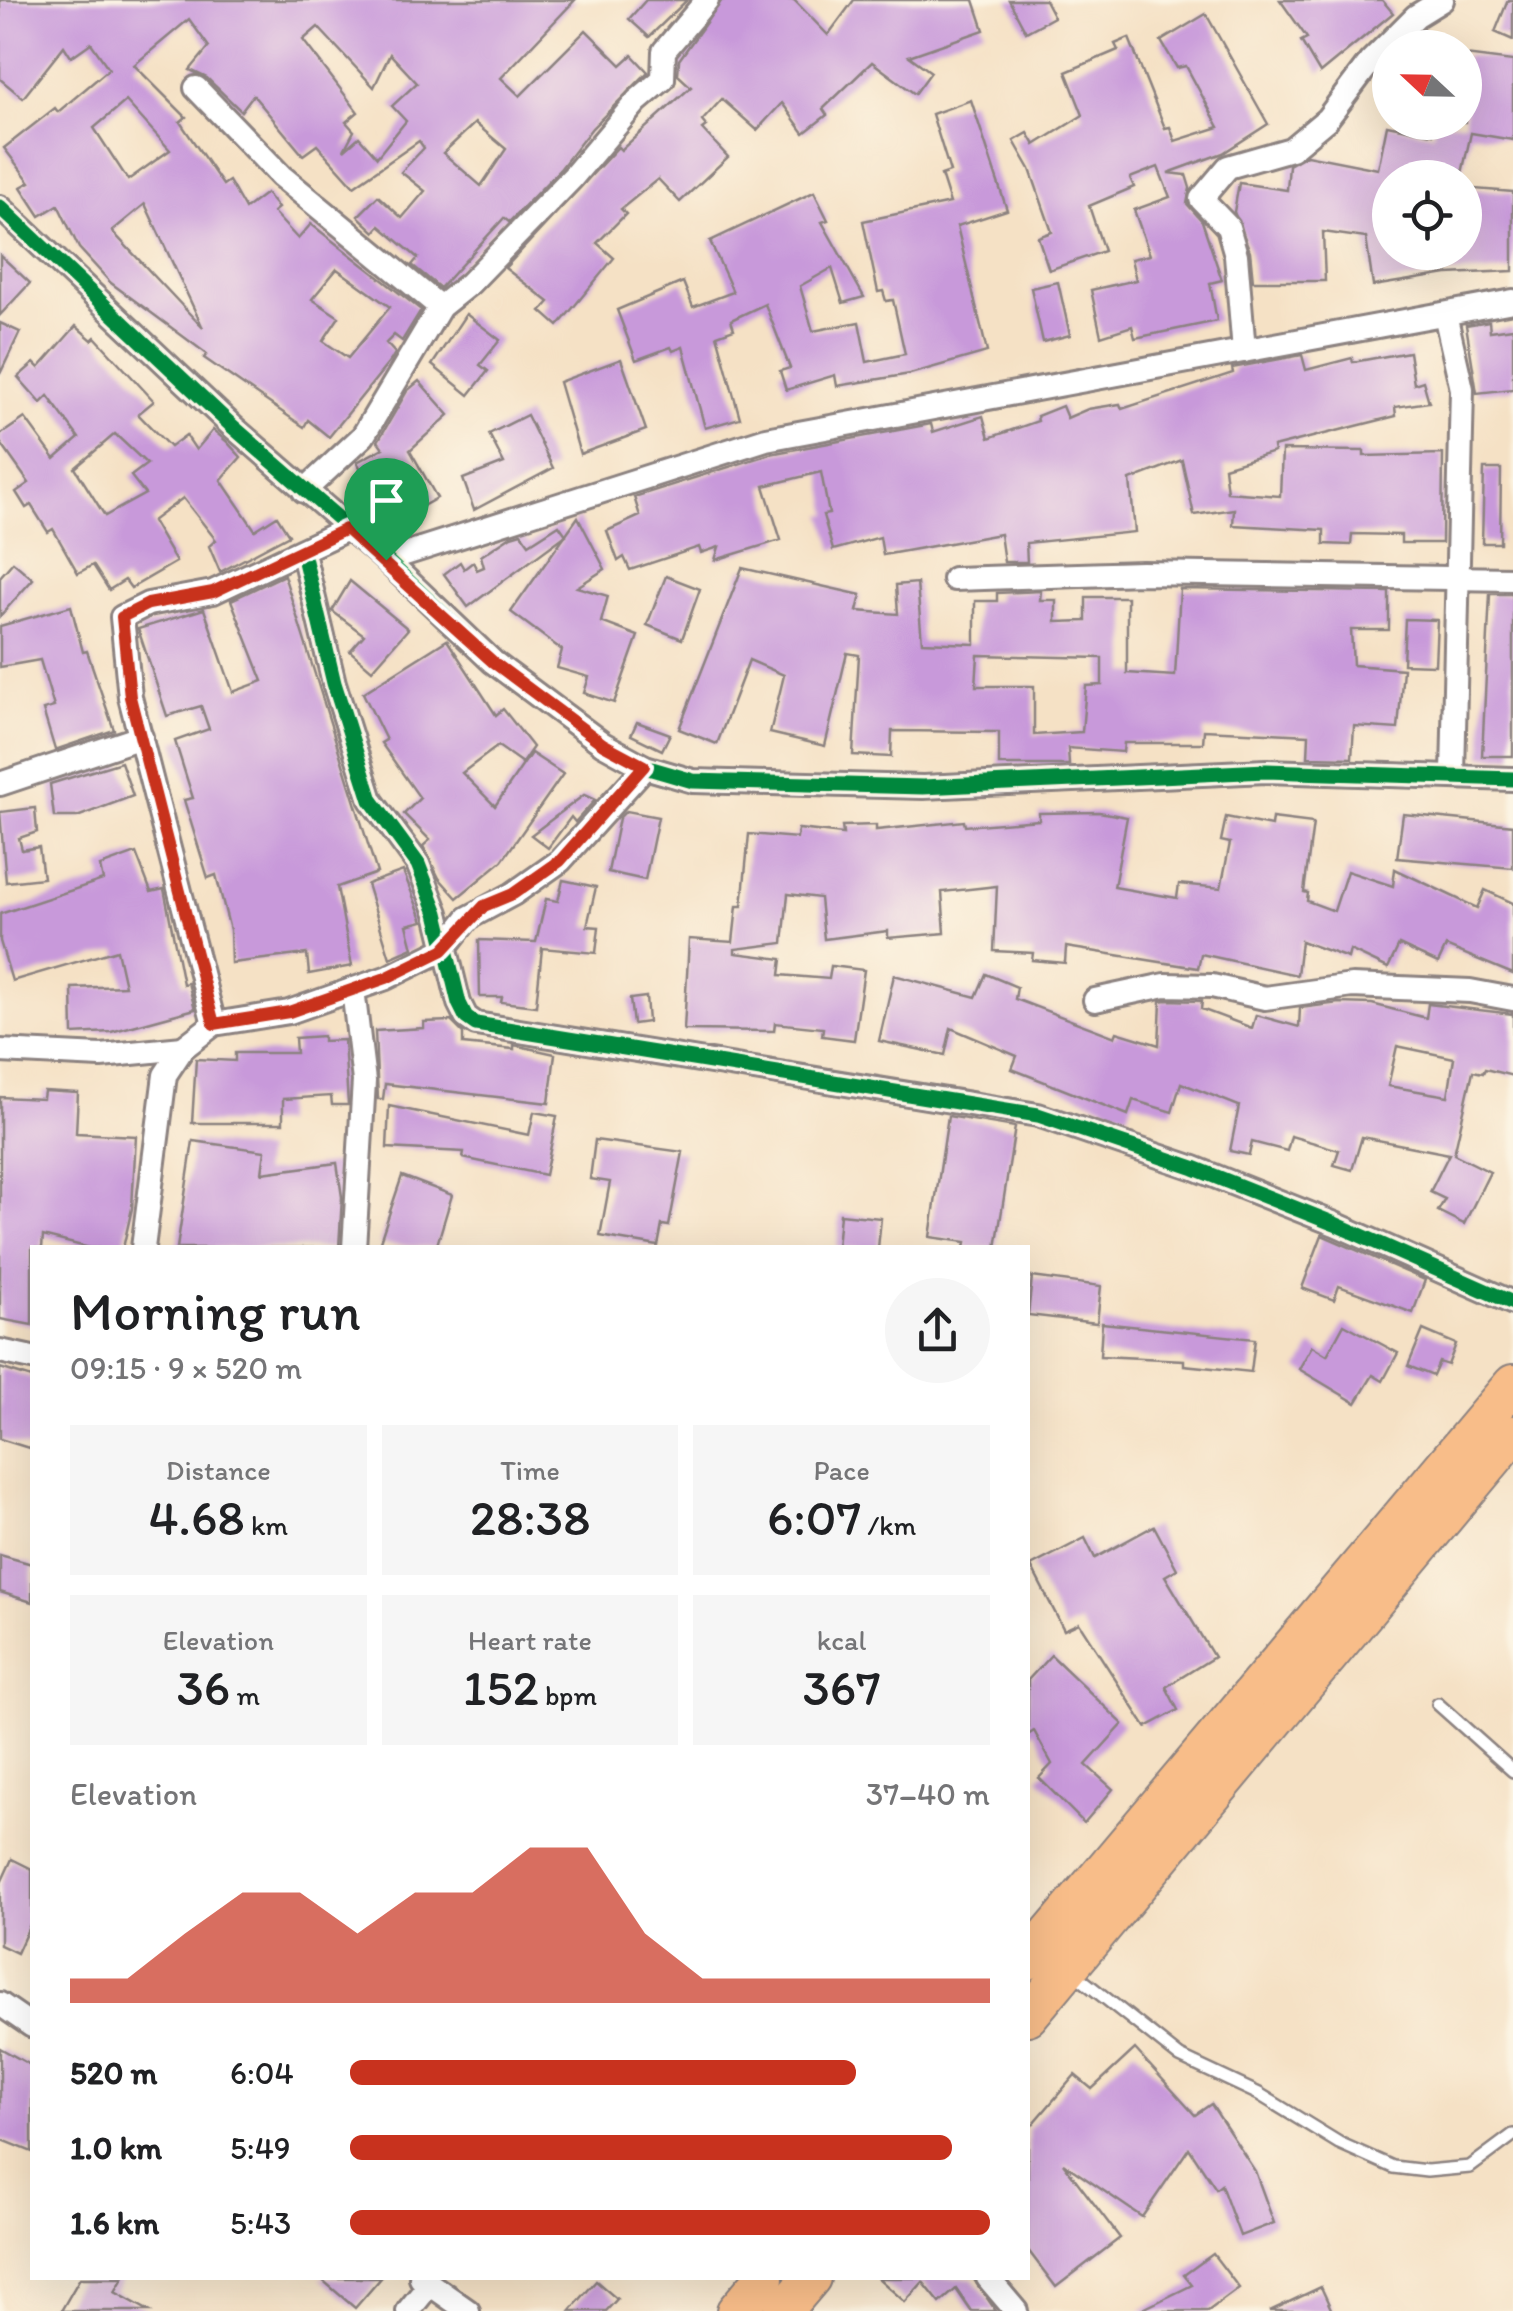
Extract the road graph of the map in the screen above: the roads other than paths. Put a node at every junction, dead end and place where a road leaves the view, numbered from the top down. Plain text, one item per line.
1 (707, 0) edge
2 (1442, 0) edge
3 (1417, 6) edge
4 (196, 88) dead end
5 (0, 207) edge
6 (1513, 301) edge
7 (440, 308) junction
8 (1444, 314) junction
9 (1244, 351) junction
10 (304, 491) junction
11 (346, 529) junction
12 (304, 553) junction
13 (386, 560) junction
14 (1456, 578) junction
15 (954, 579) dead end
16 (1513, 579) edge
17 (141, 737) junction
18 (644, 766) junction
19 (1452, 774) junction
20 (1513, 778) edge
21 (0, 784) edge
22 (443, 950) junction
23 (354, 990) junction
24 (1513, 999) edge
25 (1094, 1000) dead end
26 (214, 1024) junction
27 (183, 1048) junction
28 (0, 1051) edge
29 (143, 1245) edge
30 (354, 1245) edge
31 (1513, 1303) edge
32 (0, 1352) edge
33 (30, 1358) edge
34 (1513, 1384) edge
35 (1513, 1434) edge
36 (1438, 1704) dead end
37 (1513, 1771) edge
38 (1030, 1958) edge
39 (1068, 1968) junction
40 (0, 2004) edge
41 (1030, 2014) edge
42 (30, 2025) edge
43 (1513, 2136) edge
44 (762, 2280) edge
45 (809, 2280) edge
46 (990, 2280) edge
47 (426, 2281) edge
48 (408, 2311) edge
49 (468, 2311) edge
50 (736, 2311) edge
51 (783, 2311) edge
52 (1016, 2311) edge

1 - 7 street
2 - 3 street
3 - 9 street
4 - 7 street
5 - 10 street
6 - 8 street
7 - 10 street
8 - 9 street
8 - 14 street
9 - 13 street
10 - 11 street
11 - 12 street
11 - 13 street
12 - 17 street
12 - 22 street
13 - 18 street
14 - 15 street
14 - 16 street
14 - 19 street
17 - 21 street
17 - 26 street
18 - 19 street
18 - 22 street
19 - 20 street
22 - 23 street
22 - 31 street
23 - 26 street
23 - 30 street
24 - 25 street
26 - 27 street
27 - 28 street
27 - 29 street
32 - 33 street
34 - 38 main road
35 - 39 main road
36 - 37 lane
39 - 41 main road
39 - 43 lane
40 - 42 street
44 - 50 main road
45 - 51 main road
46 - 52 street
47 - 48 street
47 - 49 street

